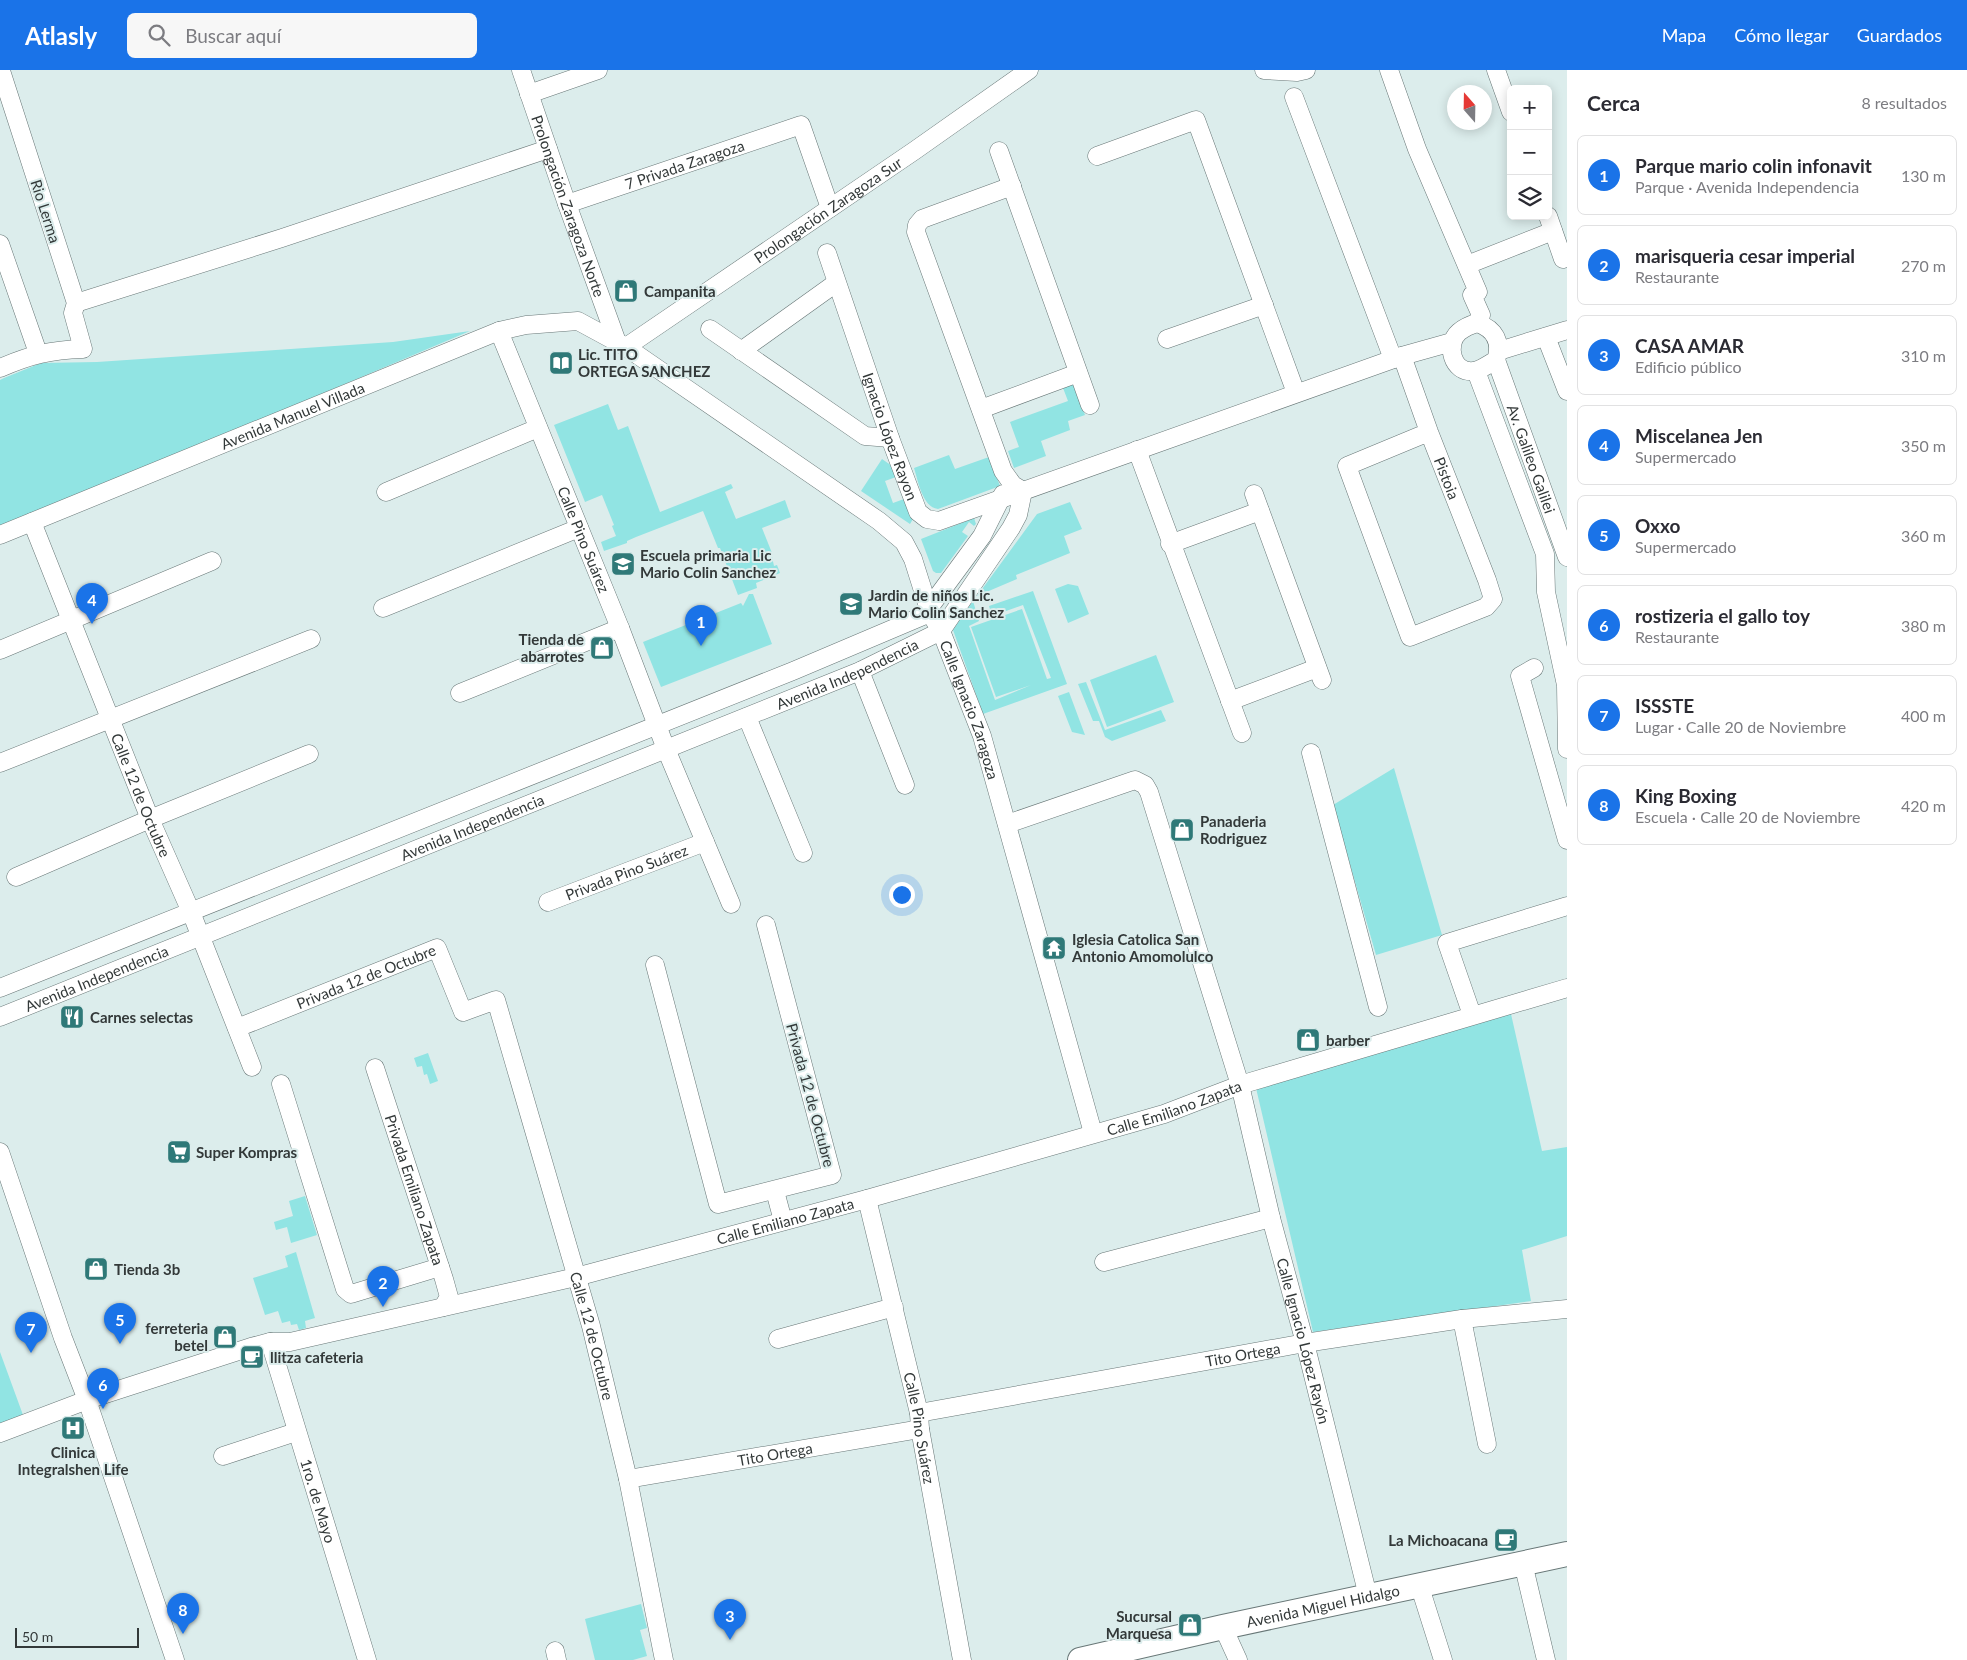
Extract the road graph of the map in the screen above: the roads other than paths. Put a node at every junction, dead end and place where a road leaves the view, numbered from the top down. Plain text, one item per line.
1 (521, 70) edge
2 (598, 70) edge
3 (1029, 70) edge
4 (1264, 70) edge
5 (1306, 70) edge
6 (1389, 70) edge
7 (1496, 70) edge
8 (5, 73) edge
9 (529, 94) junction
10 (1294, 97) dead end
11 (1507, 101) edge
12 (548, 149) junction
13 (999, 151) dead end
14 (1097, 156) dead end
15 (1012, 186) junction
16 (567, 204) junction
17 (830, 208) junction
18 (1550, 224) edge
19 (0, 244) edge
20 (826, 253) dead end
21 (1563, 259) dead end
22 (1466, 266) junction
23 (836, 283) junction
24 (76, 303) junction
25 (1264, 305) junction
26 (1477, 323) junction
27 (591, 326) joint
28 (710, 329) dead end
29 (1567, 330) edge
30 (499, 331) junction
31 (1546, 338) junction
32 (1167, 339) dead end
33 (1452, 342) junction
34 (622, 345) junction
35 (742, 351) junction
36 (38, 353) junction
37 (1497, 356) junction
38 (1398, 357) junction
39 (0, 368) edge
40 (1476, 371) junction
41 (1078, 373) junction
42 (1567, 391) edge
43 (1296, 393) junction
44 (1090, 405) dead end
45 (981, 409) junction
46 (538, 428) junction
47 (1429, 432) junction
48 (890, 438) junction
49 (1137, 450) junction
50 (1003, 471) junction
51 (1023, 491) junction
52 (386, 492) dead end
53 (1254, 494) dead end
54 (999, 500) junction
55 (1260, 511) junction
56 (32, 522) junction
57 (579, 528) junction
58 (0, 535) edge
59 (982, 536) junction
60 (1170, 544) junction
61 (998, 547) junction
62 (1566, 553) edge
63 (1545, 554) junction
64 (212, 561) dead end
65 (954, 574) junction
66 (970, 586) junction
67 (1559, 607) edge
68 (383, 608) dead end
69 (930, 610) junction
70 (72, 619) junction
71 (620, 628) junction
72 (941, 631) junction
73 (311, 639) dead end
74 (0, 650) edge
75 (860, 670) junction
76 (793, 671) junction
77 (1527, 672) dead end
78 (1567, 685) edge
79 (460, 692) dead end
80 (802, 693) junction
81 (1230, 701) junction
82 (747, 717) junction
83 (112, 719) junction
84 (657, 724) junction
85 (1242, 733) dead end
86 (666, 749) junction
87 (1567, 749) edge
88 (1311, 753) dead end
89 (309, 754) dead end
90 (0, 764) edge
91 (905, 785) dead end
92 (428, 817) junction
93 (150, 818) junction
94 (1007, 824) junction
95 (440, 839) junction
96 (1567, 840) edge
97 (705, 842) junction
98 (803, 853) dead end
99 (16, 877) dead end
100 (548, 902) dead end
101 (731, 904) dead end
102 (1567, 906) edge
103 (191, 912) junction
104 (766, 925) dead end
105 (201, 937) junction
106 (655, 966) dead end
107 (0, 988) edge
108 (1567, 988) edge
109 (1378, 1007) dead end
110 (1472, 1016) junction
111 (0, 1017) edge
112 (501, 1017) joint
113 (237, 1028) junction
114 (252, 1066) dead end
115 (375, 1068) dead end
116 (281, 1084) dead end
117 (1240, 1085) junction
118 (1093, 1133) junction
119 (0, 1152) edge
120 (775, 1191) junction
121 (867, 1199) junction
122 (1271, 1218) junction
123 (783, 1221) junction
124 (1104, 1262) dead end
125 (440, 1266) junction
126 (576, 1277) junction
127 (443, 1307) junction
128 (894, 1307) junction
129 (1567, 1309) edge
130 (1462, 1319) junction
131 (778, 1340) dead end
132 (270, 1342) junction
133 (1305, 1343) junction
134 (87, 1400) junction
135 (919, 1421) junction
136 (296, 1432) junction
137 (0, 1433) edge
138 (1487, 1444) dead end
139 (223, 1456) dead end
140 (628, 1479) junction
141 (1567, 1554) edge
142 (1523, 1564) junction
143 (1419, 1584) junction
144 (1368, 1596) junction
145 (1223, 1627) junction
146 (175, 1660) edge
147 (366, 1660) edge
148 (664, 1660) edge
149 (962, 1660) edge
150 (1080, 1660) edge
151 (1238, 1660) edge
152 (1443, 1660) edge
153 (1546, 1660) edge

1 - 9 street, Prolongación Zaragoza Norte
2 - 9 street
3 - 17 street, Prolongación Zaragoza Sur
4 - 5 street
6 - 22 street
7 - 11 street
8 - 24 street, Rio Lerma
9 - 12 street, Prolongación Zaragoza Norte
10 - 38 street, Pistoia
12 - 16 street, Prolongación Zaragoza Norte
12 - 24 street
13 - 15 street
14 - 25 street
15 - 41 street
15 - 45 street
16 - 17 street, 7 Privada Zaragoza
16 - 34 street, Prolongación Zaragoza Norte
17 - 34 street, Prolongación Zaragoza Sur
18 - 21 street
18 - 22 street
19 - 36 street
20 - 23 street, Ignacio López Rayon
22 - 26 street
23 - 35 street
23 - 48 street, Ignacio López Rayon
24 - 36 street, Rio Lerma
25 - 32 street
25 - 43 street
26 - 33 street
26 - 37 street
27 - 30 street, Avenida Manuel Villada
27 - 34 street, Calle Ignacio Zaragoza
28 - 35 street
29 - 31 street
30 - 46 street, Calle Pino Suárez
30 - 56 street, Avenida Manuel Villada
31 - 37 street
31 - 42 street
33 - 38 street, Ignacio López Rayon
33 - 40 street
34 - 69 street, Calle Ignacio Zaragoza
35 - 48 street
36 - 39 street
37 - 40 street
37 - 62 street, Av. Galileo Galilei
38 - 43 street, Ignacio López Rayon
38 - 47 street, Pistoia
40 - 63 street
41 - 44 street
41 - 45 street
43 - 49 street, Ignacio López Rayon
45 - 50 street
46 - 52 street
46 - 57 street, Calle Pino Suárez
47 - 47 street, Pistoia
48 - 54 street, Ignacio López Rayon
49 - 51 street, Ignacio López Rayon
49 - 60 street
50 - 51 street
50 - 54 street
51 - 54 street, Ignacio López Rayon
51 - 61 street
53 - 55 street
54 - 59 street
55 - 60 street
55 - 81 street
56 - 58 street, Avenida Manuel Villada
56 - 70 street, Calle 12 de Octubre
57 - 68 street
57 - 71 street, Calle Pino Suárez
59 - 61 street
59 - 65 street
60 - 81 street
61 - 66 street
62 - 63 street
63 - 67 street
64 - 70 street
65 - 66 street
65 - 69 street
66 - 72 street
67 - 78 street
69 - 72 street, Calle Ignacio Zaragoza
69 - 76 street, Avenida Independencia
70 - 74 street
70 - 83 street, Calle 12 de Octubre
71 - 79 street
71 - 84 street, Calle Pino Suárez
72 - 75 street, Avenida Independencia
72 - 94 street, Calle Ignacio Zaragoza
73 - 83 street
75 - 80 street, Avenida Independencia
75 - 91 street
76 - 80 street
76 - 84 street, Avenida Independencia
77 - 96 street
78 - 87 street
80 - 82 street, Avenida Independencia
81 - 85 street
82 - 86 street, Avenida Independencia
82 - 98 street
83 - 90 street
83 - 93 street, Calle 12 de Octubre
84 - 86 street, Calle Pino Suárez
84 - 92 street, Avenida Independencia
86 - 95 street, Avenida Independencia
86 - 97 street, Privada Pino Suárez
88 - 109 street
89 - 93 street
92 - 95 street
92 - 103 street, Avenida Independencia
93 - 99 street
93 - 103 street, Calle 12 de Octubre
94 - 117 street, Calle Ignacio López Rayón
94 - 118 street, Calle Ignacio Zaragoza
95 - 105 street, Avenida Independencia
97 - 100 street, Privada Pino Suárez
97 - 101 street, Privada Pino Suárez
102 - 110 street
103 - 105 street, Calle 12 de Octubre
103 - 107 street, Avenida Independencia
104 - 120 street, Privada 12 de Octubre
105 - 111 street, Avenida Independencia
105 - 113 street, Calle 12 de Octubre
106 - 120 street, Privada 12 de Octubre
108 - 110 street, Calle Emiliano Zapata
110 - 117 street, Calle Emiliano Zapata
112 - 113 street, Privada 12 de Octubre
112 - 126 street, Calle 12 de Octubre
113 - 114 street, Calle 12 de Octubre
115 - 125 street, Privada Emiliano Zapata
116 - 125 street, Privada Emiliano Zapata
117 - 118 street, Calle Emiliano Zapata
117 - 122 street, Calle Ignacio López Rayón
118 - 121 street, Calle Emiliano Zapata
119 - 134 street
120 - 123 street
121 - 123 street, Calle Emiliano Zapata
121 - 128 street, Calle Pino Suárez
122 - 124 street
122 - 133 street, Calle Ignacio López Rayón
123 - 126 street, Calle Emiliano Zapata
125 - 127 street
126 - 127 street, Calle Emiliano Zapata
126 - 140 street, Calle 12 de Octubre
127 - 132 street, Calle Emiliano Zapata
128 - 131 street
128 - 135 street, Calle Pino Suárez
129 - 130 street, Tito Ortega
130 - 133 street, Tito Ortega
130 - 138 street
132 - 134 street, Calle Emiliano Zapata
132 - 136 street, 1ro. de Mayo
133 - 135 street, Tito Ortega
133 - 144 street, Calle Ignacio López Rayón
134 - 137 street, Calle Emiliano Zapata
134 - 146 street
135 - 140 street, Tito Ortega
135 - 149 street, Calle Pino Suárez
136 - 139 street
136 - 147 street, 1ro. de Mayo
140 - 148 street, Calle 12 de Octubre
141 - 142 main road, Avenida Miguel Hidalgo
142 - 143 main road, Avenida Miguel Hidalgo
142 - 153 street
143 - 144 main road, Avenida Miguel Hidalgo
143 - 152 street
144 - 145 main road, Avenida Miguel Hidalgo
145 - 150 main road, Avenida Miguel Hidalgo
145 - 151 street

